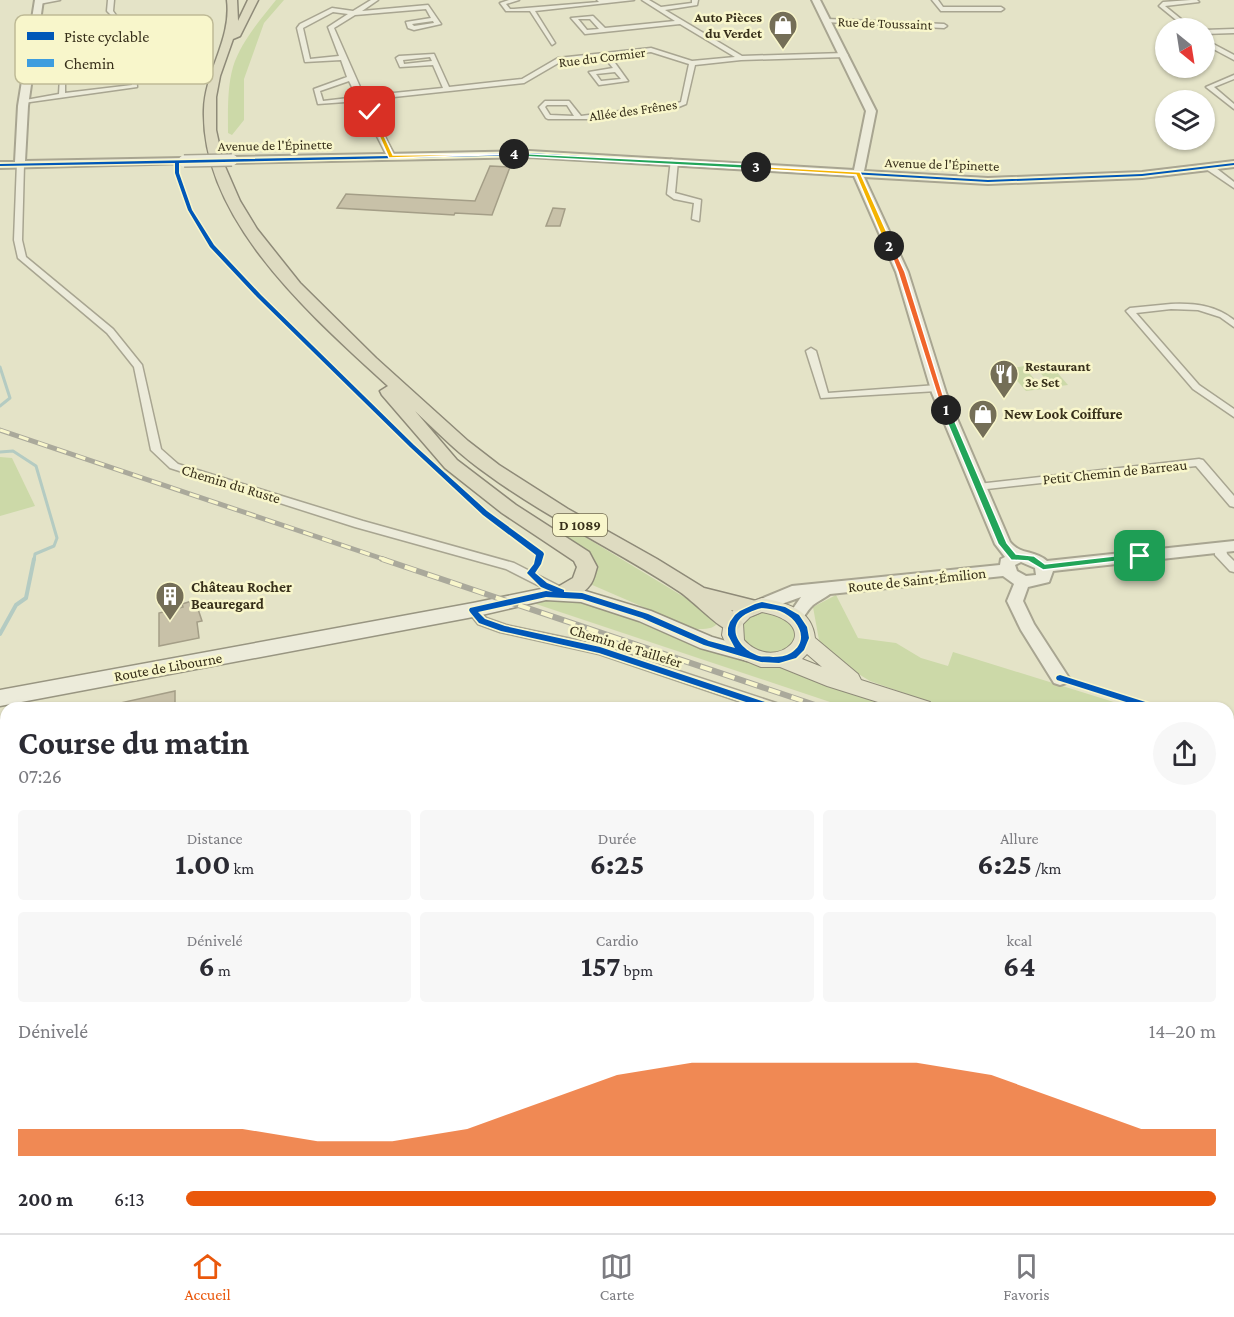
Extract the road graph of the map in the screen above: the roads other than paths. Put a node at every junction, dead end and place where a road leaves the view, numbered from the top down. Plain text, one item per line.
1 (57, 0) edge
2 (111, 0) edge
3 (232, 0) edge
4 (253, 0) edge
5 (375, 0) edge
6 (516, 0) edge
7 (631, 0) edge
8 (645, 0) edge
9 (695, 0) edge
10 (816, 0) edge
11 (935, 0) edge
12 (1194, 0) edge
13 (39, 1) edge
14 (530, 1) edge
15 (602, 1) edge
16 (262, 8) dead end
17 (533, 9) junction
18 (660, 9) junction
19 (1001, 9) dead end
20 (353, 13) junction
21 (115, 15) edge
22 (1177, 18) edge
23 (435, 19) dead end
24 (827, 21) junction
25 (681, 22) junction
26 (944, 26) dead end
27 (603, 30) dead end
28 (1215, 32) edge
29 (1234, 32) edge
30 (233, 39) junction
31 (552, 43) dead end
32 (1215, 47) edge
33 (606, 55) junction
34 (844, 55) junction
35 (343, 58) junction
36 (741, 58) junction
37 (1234, 58) edge
38 (435, 63) junction
39 (692, 63) junction
40 (218, 68) junction
41 (617, 70) dead end
42 (1234, 77) edge
43 (351, 78) junction
44 (213, 83) edge
45 (26, 84) edge
46 (62, 84) edge
47 (135, 84) edge
48 (213, 84) edge
49 (447, 90) junction
50 (62, 95) junction
51 (364, 99) junction
52 (23, 101) junction
53 (1234, 107) edge
54 (578, 117) junction
55 (391, 156) junction
56 (674, 161) junction
57 (20, 164) junction
58 (1234, 164) edge
59 (0, 165) edge
60 (1209, 167) junction
61 (858, 174) junction
62 (1234, 186) edge
63 (696, 219) dead end
64 (1234, 324) edge
65 (353, 345) junction
66 (811, 351) dead end
67 (937, 388) junction
68 (1234, 414) edge
69 (978, 487) junction
70 (1234, 503) edge
71 (1227, 547) edge
72 (1011, 564) junction
73 (1043, 567) junction
74 (1234, 568) edge
75 (1023, 581) junction
76 (692, 590) junction
77 (827, 590) junction
78 (563, 594) junction
79 (758, 606) junction
80 (473, 610) junction
81 (796, 616) junction
82 (732, 627) junction
83 (694, 636) junction
84 (806, 641) junction
85 (747, 654) junction
86 (782, 660) junction
87 (1060, 678) dead end
88 (858, 686) junction
89 (0, 698) edge
90 (756, 702) edge
91 (905, 702) edge

1 - 13 street
2 - 21 street
3 - 40 highway
4 - 30 highway, D 1089
5 - 20 street
6 - 17 street
7 - 15 street
8 - 18 street
9 - 18 street
10 - 24 street, Rue de Toussaint
11 - 19 street
12 - 22 street
14 - 17 street
15 - 17 street
16 - 30 highway
17 - 31 street
18 - 25 street
20 - 23 street
20 - 35 street
20 - 35 street
24 - 26 street, Rue de Toussaint
24 - 34 street, Rue de Toussaint
25 - 27 street
25 - 36 street
28 - 29 street
30 - 40 highway, D 1089
32 - 37 street
33 - 39 street, Rue du Cormier
33 - 41 street
33 - 49 street, Rue du Cormier
34 - 36 street, Rue du Cormier
34 - 61 street, Rue de Toussaint
35 - 43 street
36 - 39 street, Rue du Cormier
38 - 38 street
38 - 49 street
39 - 54 street, Allée des Frênes
40 - 44 highway, D 1089
42 - 53 street
43 - 51 street
43 - 51 street, Rue du Cormier
45 - 52 street
46 - 50 street
47 - 50 street
48 - 65 highway, D 1089
49 - 51 street, Rue du Cormier
50 - 52 street
51 - 55 street
52 - 57 street
54 - 54 street, Allée des Frênes
55 - 56 street, Avenue de l'Épinette
55 - 57 street, Avenue de l'Épinette, bridge
56 - 61 street, Avenue de l'Épinette
56 - 63 street
57 - 59 street, Avenue de l'Épinette
57 - 78 street, Chemin du Ruste
58 - 60 street, Avenue de l'Épinette
60 - 61 street, Avenue de l'Épinette
60 - 62 street
61 - 67 street
64 - 68 street
65 - 76 highway, D 1089
65 - 78 highway, D 1089
66 - 67 street
67 - 69 street
69 - 70 street, Petit Chemin de Barreau
69 - 72 street
71 - 73 street
71 - 74 street
72 - 73 street
72 - 75 street
72 - 77 street, Route de Saint-Émilion
73 - 75 street
75 - 87 street
76 - 79 highway, D 1089
76 - 82 highway, D 1089
77 - 79 street, Route de Saint-Émilion
77 - 81 street, Route de Saint-Émilion
78 - 80 main road
78 - 83 main road
79 - 81 main road
79 - 82 main road
80 - 89 main road, Route de Libourne
80 - 90 street, Chemin de Taillefer
81 - 84 main road
82 - 83 main road
82 - 85 main road
83 - 85 main road
84 - 86 main road
84 - 88 main road
85 - 86 main road
86 - 88 main road
88 - 91 main road

